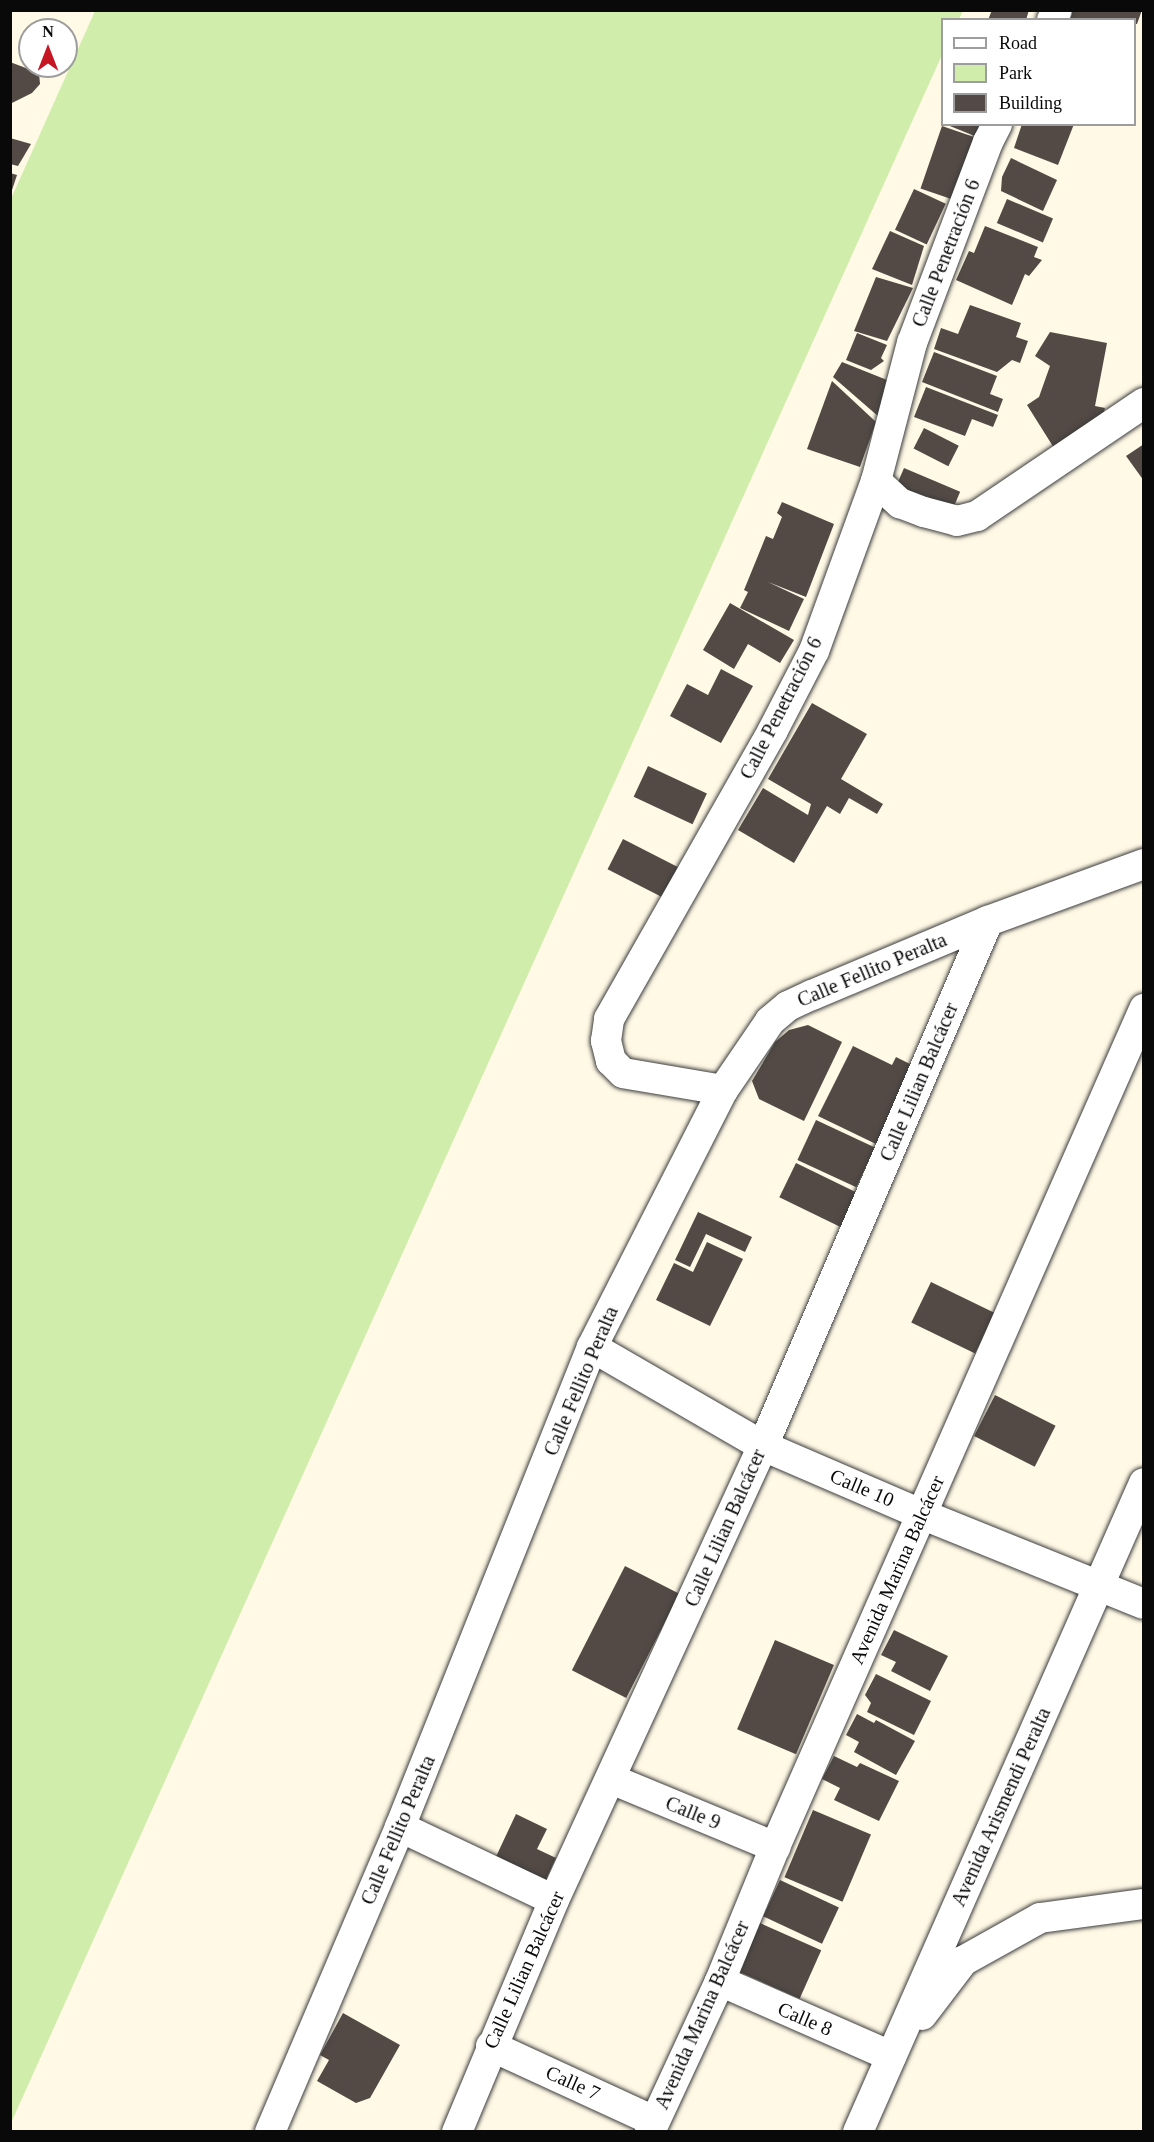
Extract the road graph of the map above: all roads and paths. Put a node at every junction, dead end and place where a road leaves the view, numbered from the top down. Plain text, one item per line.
1 (996, 126) edge
2 (1143, 403) edge
3 (876, 481) junction
4 (1143, 864) edge
5 (988, 921) junction
6 (1143, 1009) edge
7 (723, 1090) junction
8 (592, 1347) junction
9 (763, 1446) junction
10 (1143, 1483) edge
11 (921, 1514) junction
12 (1098, 1586) junction
13 (1143, 1604) edge
14 (611, 1779) junction
15 (400, 1827) junction
16 (775, 1847) junction
17 (554, 1900) junction
18 (1143, 1904) edge
19 (720, 1982) junction
20 (491, 2046) junction
21 (891, 2056) junction
22 (652, 2126) edge
23 (270, 2132) edge
24 (457, 2132) edge
25 (858, 2132) edge
26 (877, 2132) edge

1 - 3 street, Calle Penetración 6
2 - 3 street
3 - 7 street, Calle Penetración 6
4 - 5 street, Calle Fellito Peralta
5 - 7 street, Calle Fellito Peralta
5 - 9 street, Calle Lilian Balcácer
6 - 11 street, Avenida Marina Balcácer
7 - 8 street, Calle Fellito Peralta
8 - 9 street, Calle 10
8 - 15 street, Calle Fellito Peralta
9 - 11 street, Calle 10
9 - 14 street, Calle Lilian Balcácer
10 - 12 street, Avenida Arismendi Peralta
11 - 12 street, Calle 10
11 - 16 street, Avenida Marina Balcácer
12 - 13 street, Calle 10
12 - 21 street, Avenida Arismendi Peralta
14 - 16 street, Calle 9
14 - 17 street, Calle Lilian Balcácer
15 - 17 street
15 - 23 street, Calle Fellito Peralta
16 - 19 street, Avenida Marina Balcácer
17 - 20 street, Calle Lilian Balcácer
18 - 21 street
19 - 21 street, Calle 8
19 - 22 street, Avenida Marina Balcácer
20 - 22 street, Calle 7
20 - 24 street, Calle Lilian Balcácer
21 - 25 street, Avenida Arismendi Peralta
21 - 26 street

